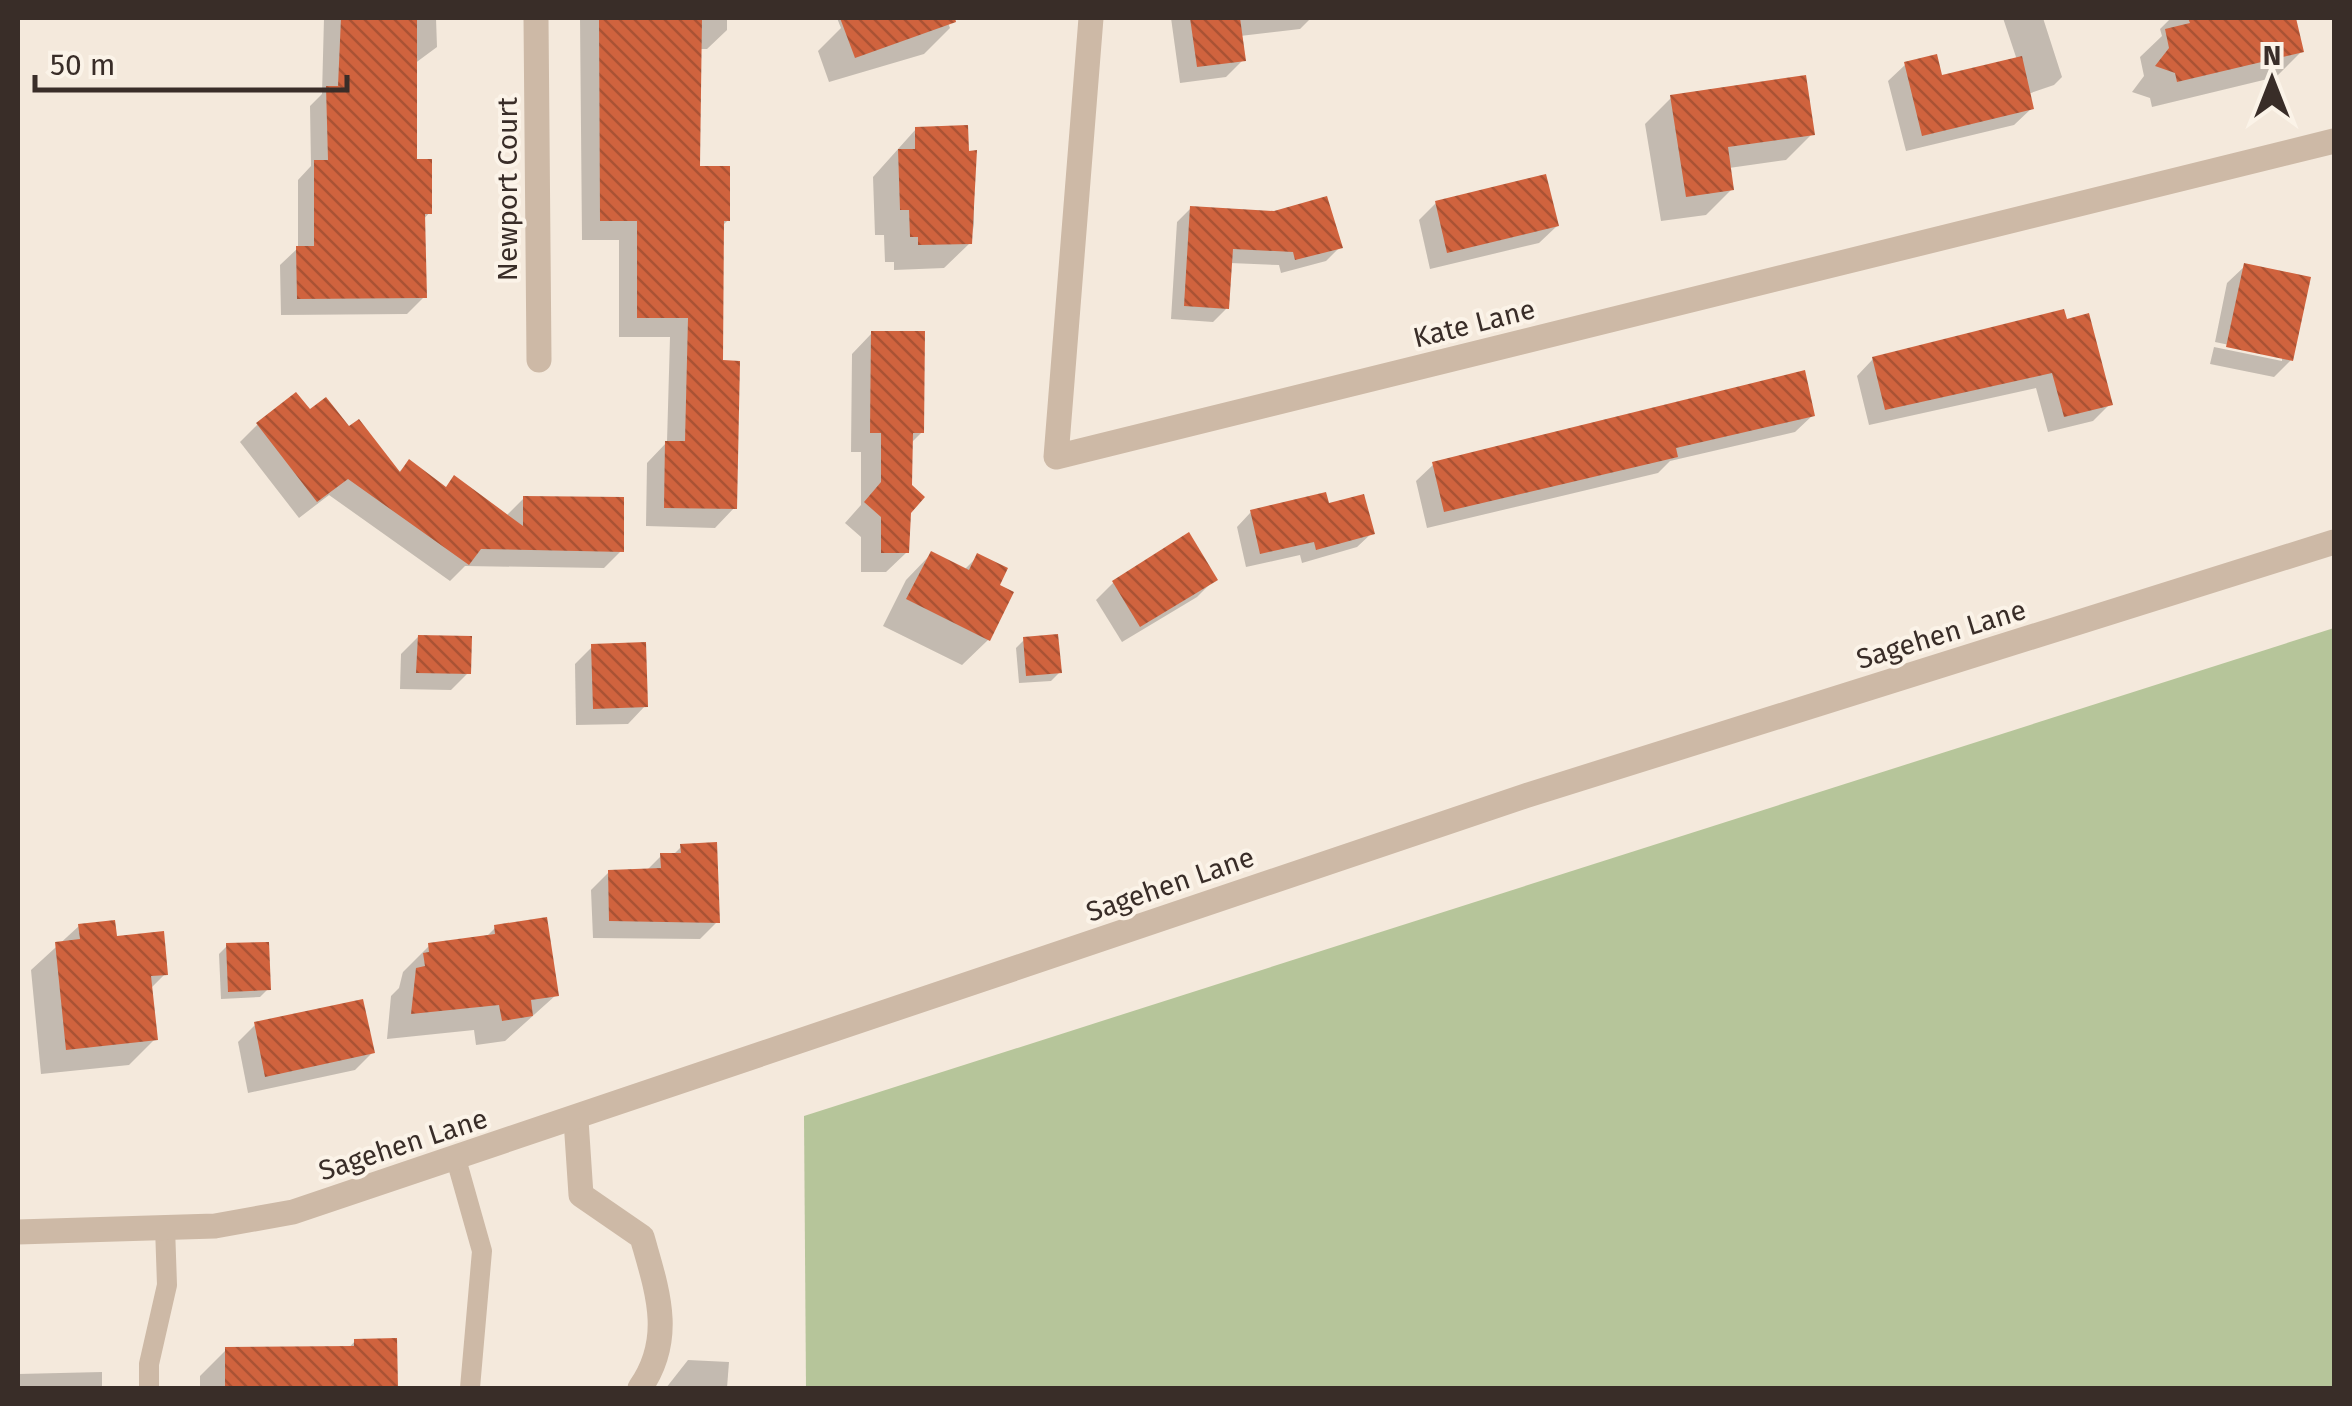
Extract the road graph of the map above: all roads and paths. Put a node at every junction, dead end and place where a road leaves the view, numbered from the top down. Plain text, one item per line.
1 (536, 18) edge
2 (1091, 18) edge
3 (2334, 141) edge
4 (538, 360) dead end
5 (2334, 542) edge
6 (576, 1120) junction
7 (456, 1159) junction
8 (165, 1227) junction
9 (18, 1232) edge
10 (149, 1388) edge
11 (470, 1388) edge
12 (640, 1388) edge

1 - 4 street, Newport Court
2 - 3 street, Kate Lane
5 - 6 street, Sagehen Lane
6 - 7 street, Sagehen Lane
6 - 12 street
7 - 8 street, Sagehen Lane
7 - 11 lane
8 - 9 street, Sagehen Lane
8 - 10 lane

